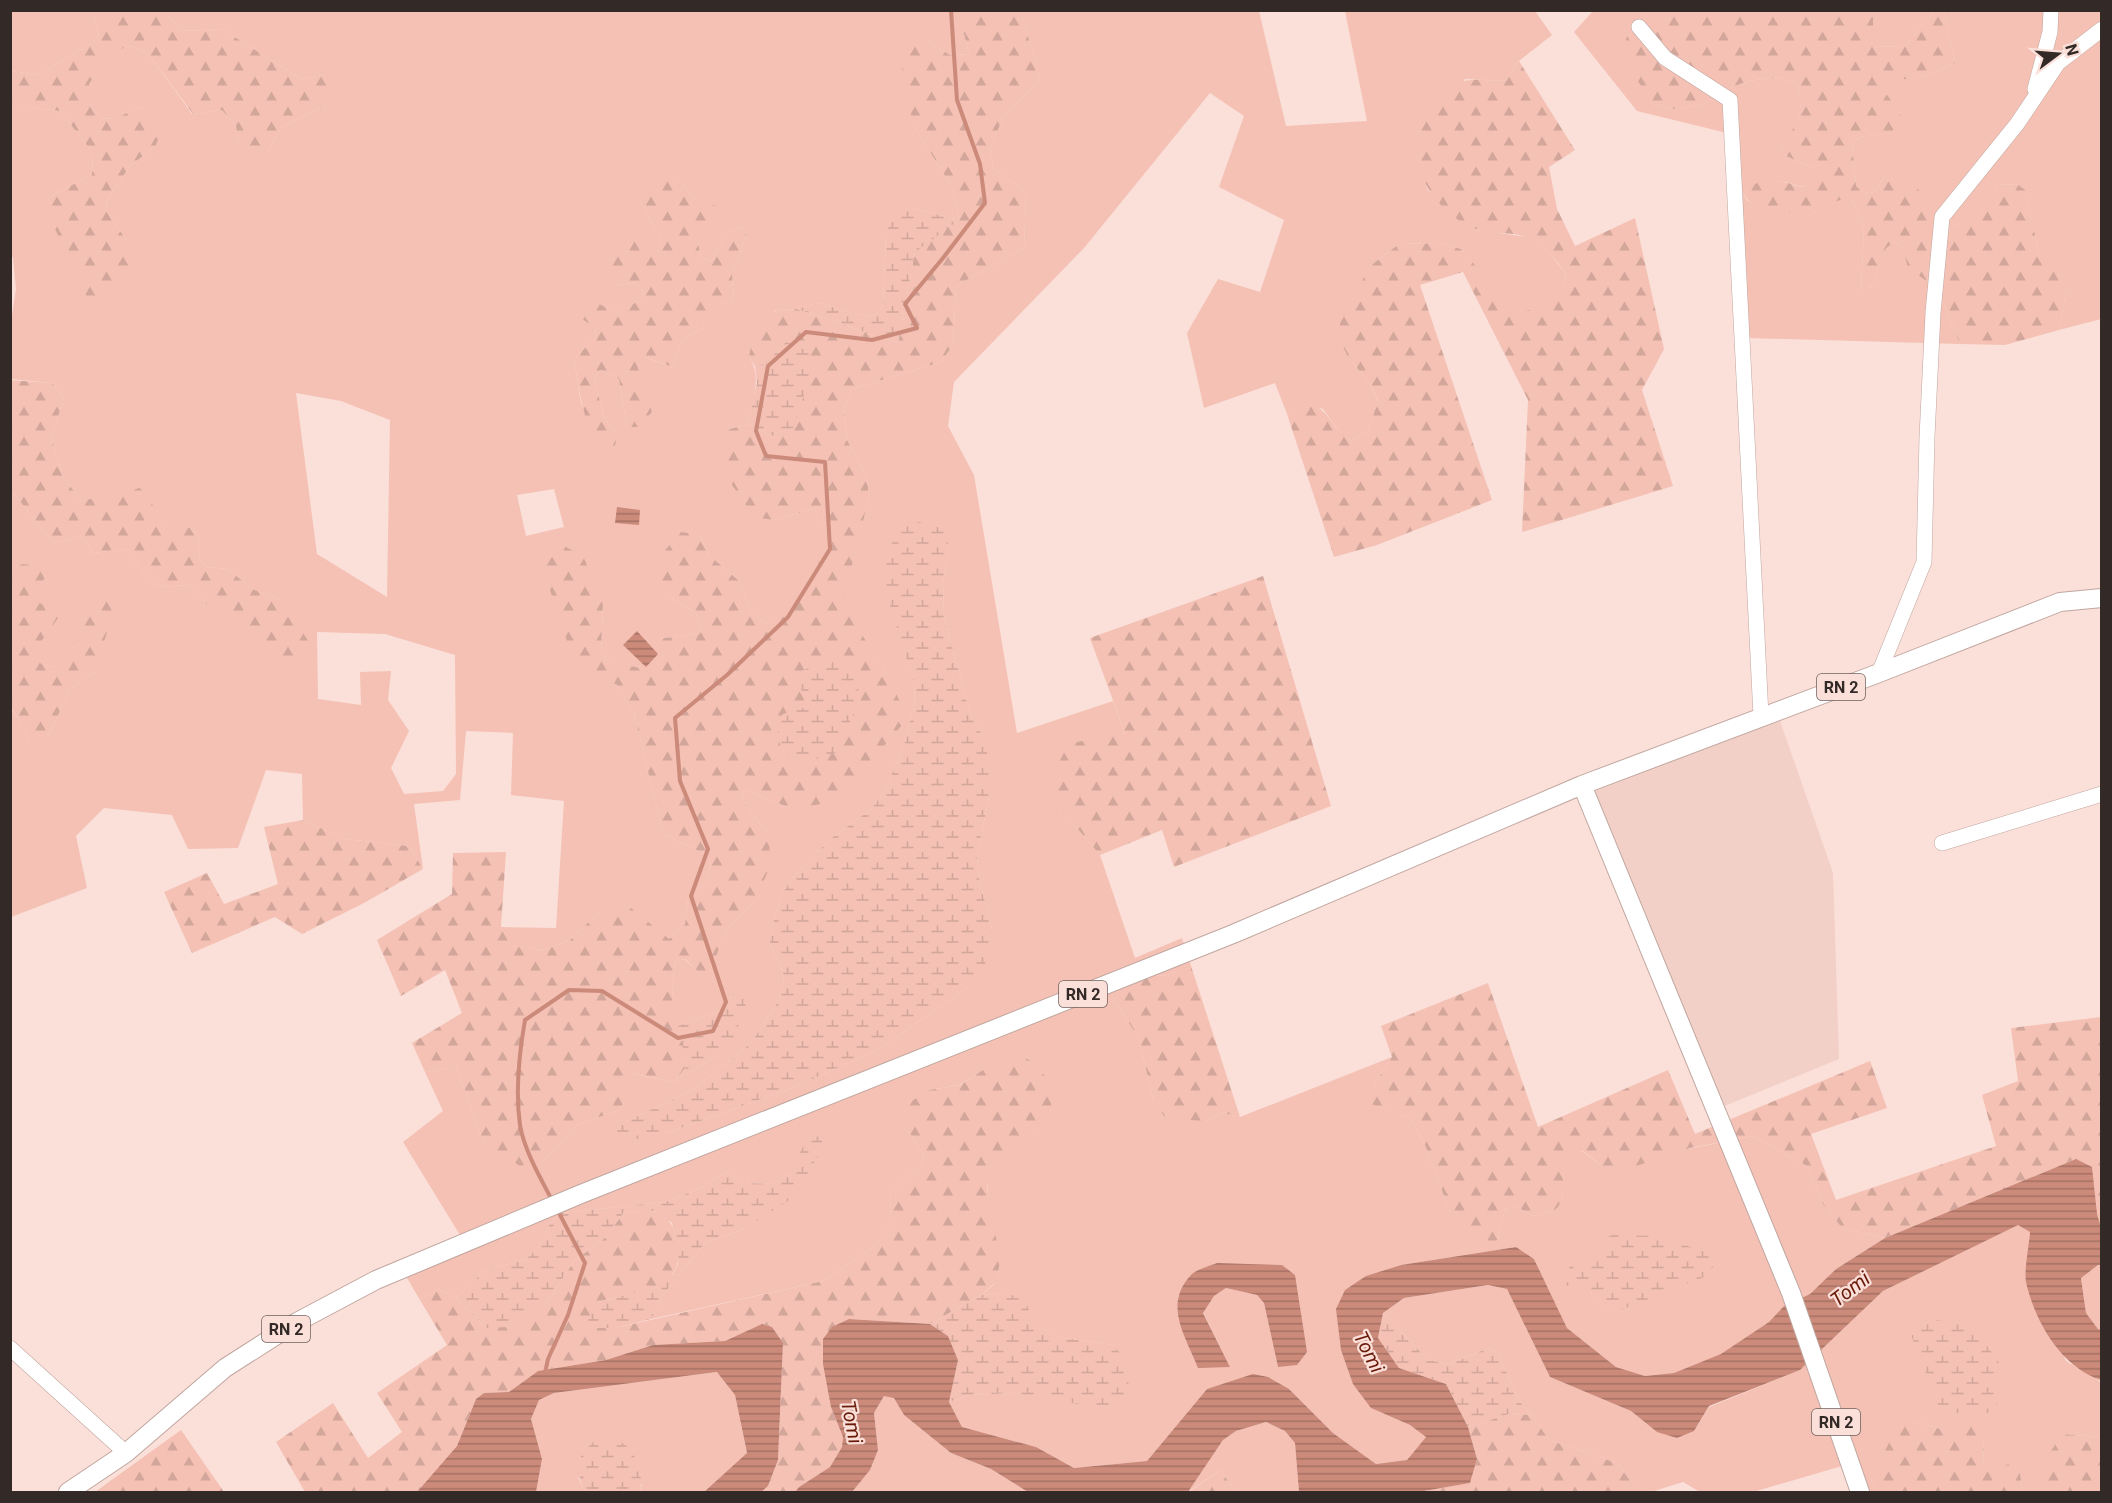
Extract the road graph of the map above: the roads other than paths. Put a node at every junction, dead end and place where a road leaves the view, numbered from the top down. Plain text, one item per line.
1 (2051, 10) edge
2 (1639, 27) dead end
3 (2102, 29) edge
4 (2017, 124) junction
5 (2102, 598) edge
6 (1878, 673) junction
7 (1761, 716) junction
8 (1581, 785) junction
9 (2102, 794) edge
10 (1942, 843) dead end
11 (10, 1348) edge
12 (126, 1453) junction
13 (68, 1492) edge
14 (1860, 1492) edge

1 - 4 street
2 - 7 street
3 - 4 street
4 - 6 street
5 - 6 main road, RN 2
6 - 7 main road, RN 2
7 - 8 main road, RN 2
8 - 12 main road, RN 2
8 - 14 main road, RN 2
9 - 10 street
11 - 12 street
12 - 13 main road, RN 2

